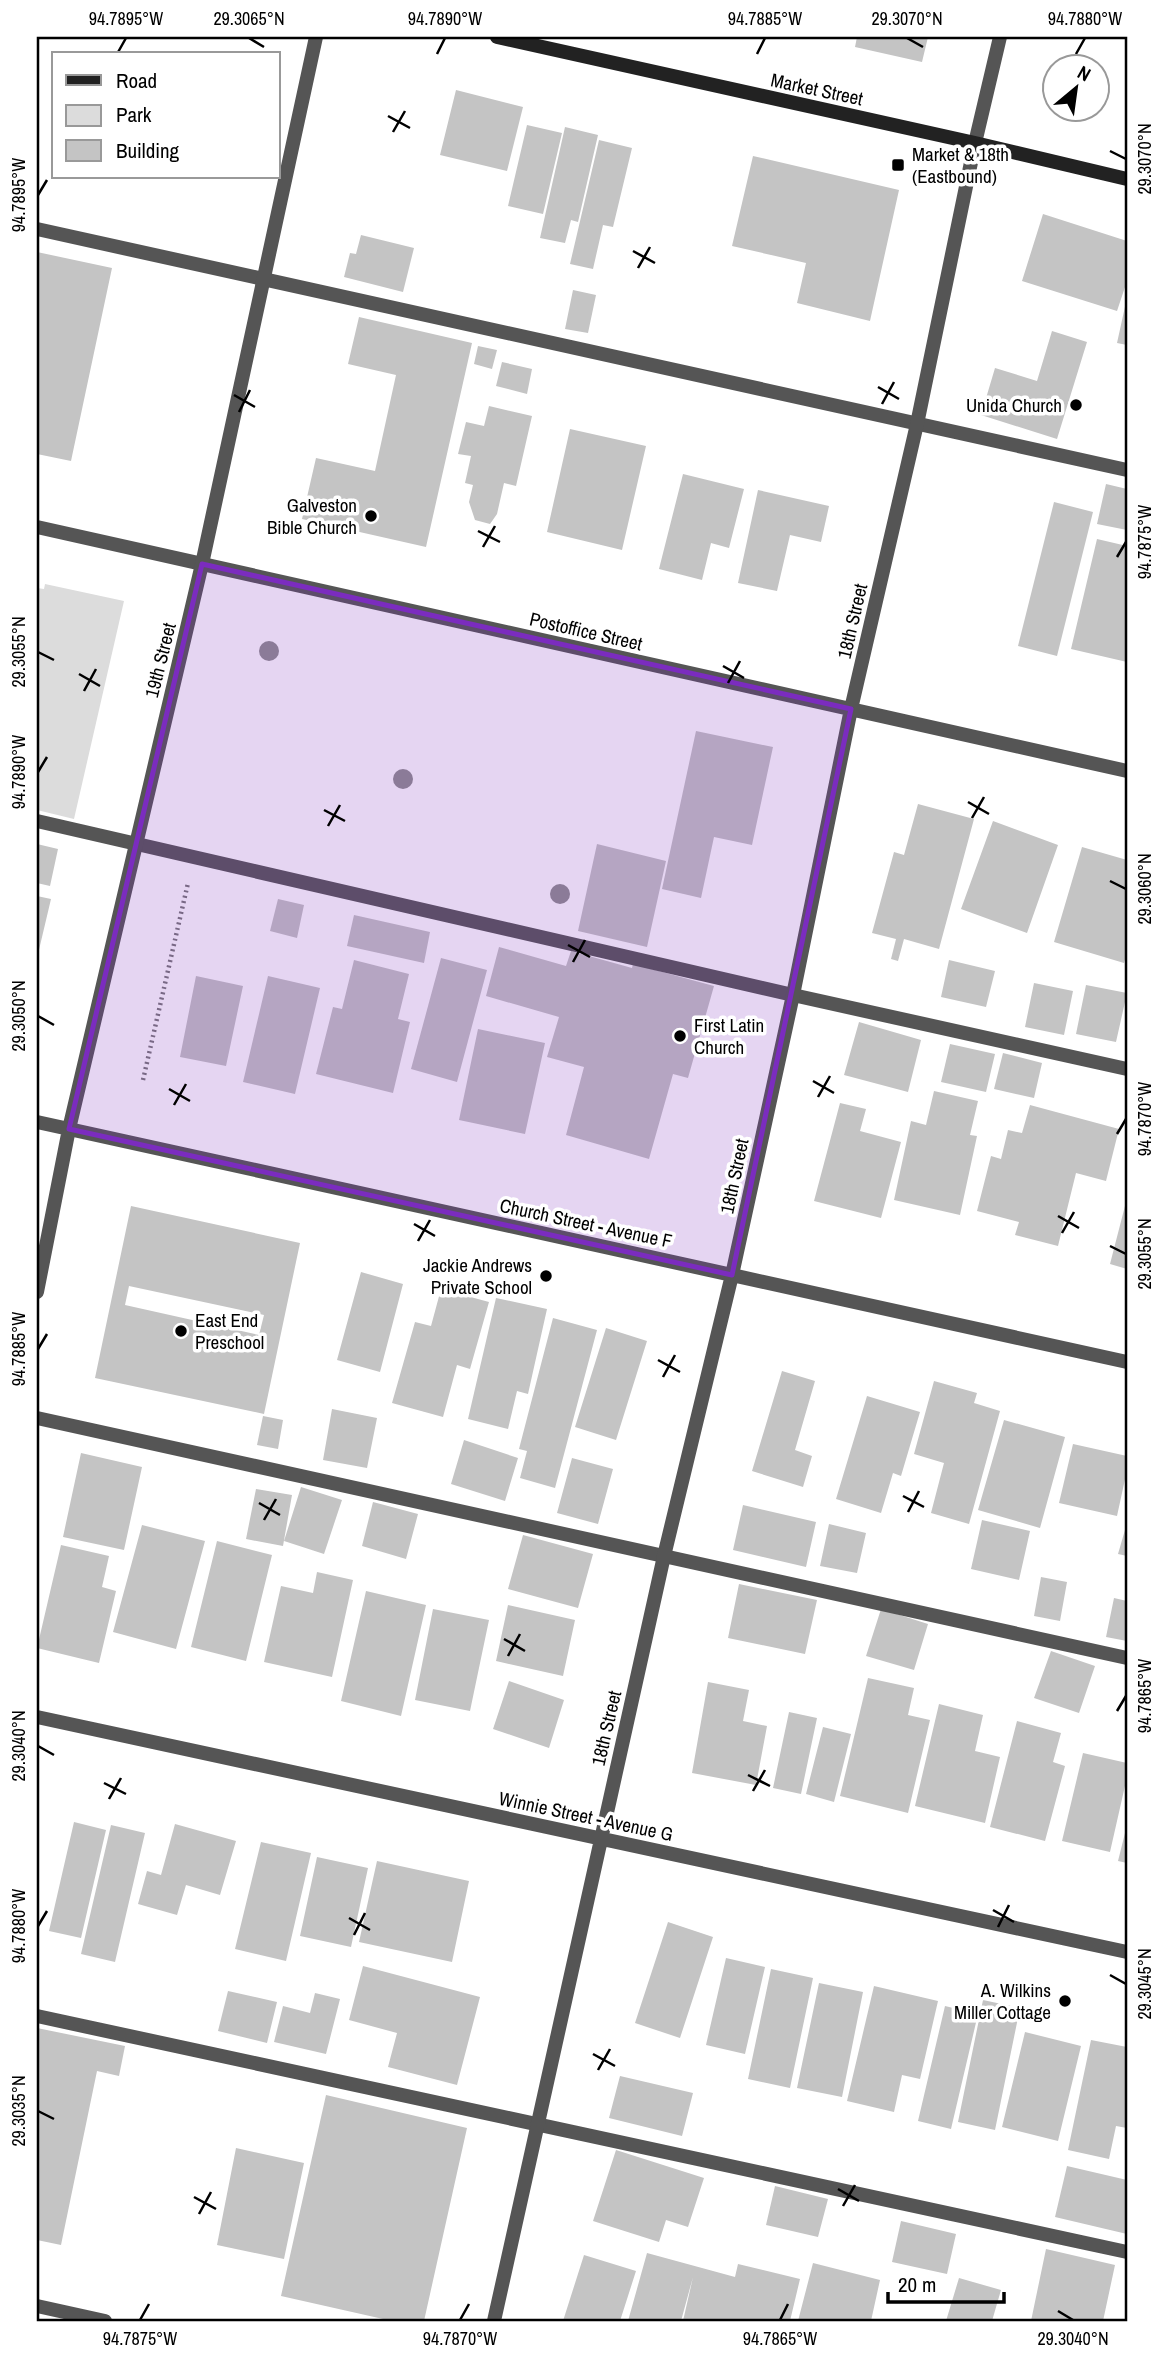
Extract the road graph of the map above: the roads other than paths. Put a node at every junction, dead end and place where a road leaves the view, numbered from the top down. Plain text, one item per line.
1 (316, 37) edge
2 (498, 37) edge
3 (1000, 37) edge
4 (975, 143) junction
5 (1127, 179) edge
6 (37, 229) edge
7 (263, 278) junction
8 (917, 424) junction
9 (1127, 470) edge
10 (37, 527) edge
11 (202, 564) junction
12 (852, 709) junction
13 (1127, 771) edge
14 (37, 821) edge
15 (135, 844) junction
16 (793, 995) junction
17 (1127, 1069) edge
18 (37, 1122) edge
19 (69, 1129) junction
20 (732, 1275) junction
21 (37, 1292) edge
22 (1127, 1362) edge
23 (37, 1418) edge
24 (664, 1556) junction
25 (1127, 1658) edge
26 (37, 1717) edge
27 (601, 1839) junction
28 (1127, 1952) edge
29 (37, 2016) edge
30 (538, 2124) junction
31 (1127, 2252) edge
32 (37, 2306) edge
33 (105, 2321) edge
34 (494, 2321) edge

1 - 7 street, 19th Street
2 - 4 main road, Market Street
3 - 4 street, 18th Street
4 - 5 main road, Market Street
4 - 8 street, 18th Street
6 - 7 street
7 - 8 street
7 - 11 street, 19th Street
8 - 9 street
8 - 12 street, 18th Street
10 - 11 street, Postoffice Street
11 - 12 street, Postoffice Street
11 - 15 street, 19th Street
12 - 13 street, Postoffice Street
12 - 16 street, 18th Street
14 - 15 street
15 - 16 street
15 - 19 street, 19th Street
16 - 17 street
16 - 20 street, 18th Street
18 - 19 street, Church Street - Avenue F
19 - 20 street, Church Street - Avenue F
19 - 21 street, 19th Street
20 - 22 street, Church Street - Avenue F
20 - 24 street, 18th Street
23 - 24 street
24 - 25 street
24 - 27 street, 18th Street
26 - 27 street, Winnie Street - Avenue G
27 - 28 street, Winnie Street - Avenue G
27 - 30 street, 18th Street
29 - 30 street
30 - 31 street
30 - 34 street, 18th Street
32 - 33 street

